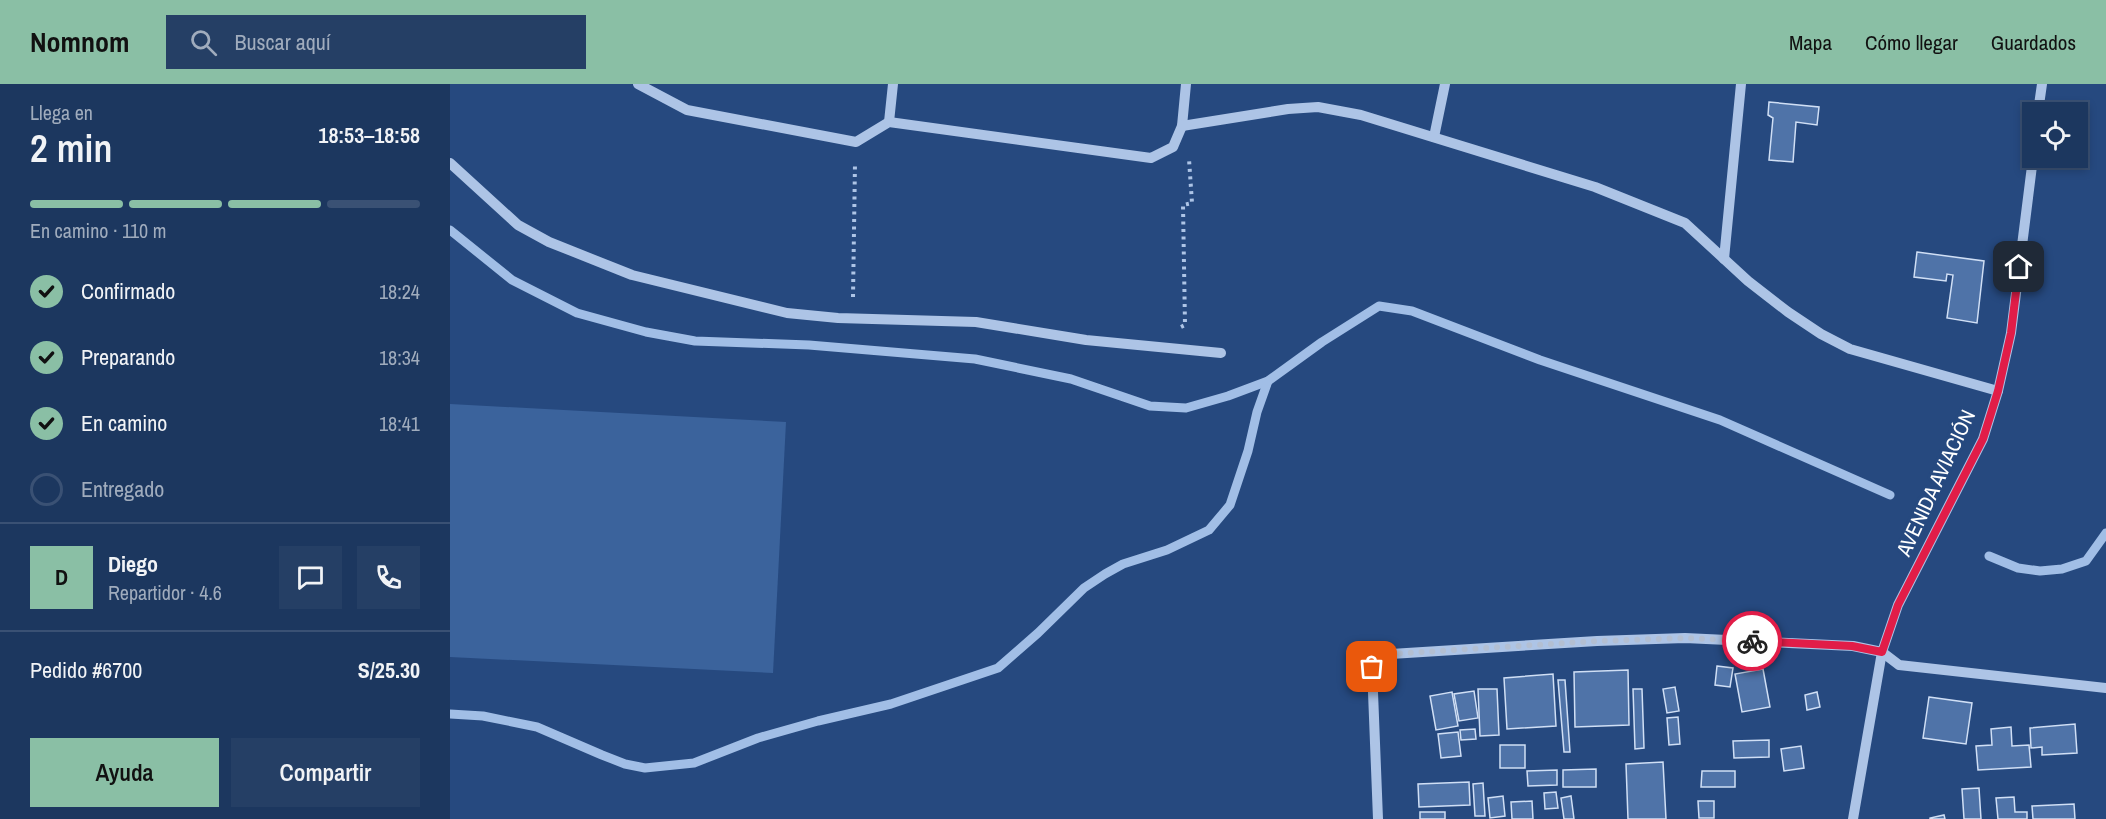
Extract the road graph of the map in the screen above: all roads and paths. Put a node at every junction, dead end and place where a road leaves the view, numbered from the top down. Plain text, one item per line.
1 (893, 84) edge
2 (1186, 84) edge
3 (1444, 84) edge
4 (1741, 84) edge
5 (2042, 84) edge
6 (639, 85) edge
7 (2039, 102) edge
8 (889, 122) junction
9 (1182, 126) junction
10 (1434, 137) junction
11 (856, 142) junction
12 (1189, 151) dead end
13 (450, 163) edge
14 (2032, 168) edge
15 (1724, 259) junction
16 (853, 299) dead end
17 (1146, 346) junction
18 (1221, 353) dead end
19 (1998, 391) junction
20 (1882, 652) junction
21 (2106, 687) edge
22 (1378, 819) edge
23 (1853, 819) edge

1 - 8 street
2 - 9 street
3 - 10 street
4 - 15 street
5 - 7 street
6 - 11 street
8 - 9 street
8 - 11 street
9 - 10 street
10 - 15 street
11 - 16 path
12 - 17 path
13 - 17 street
14 - 19 street, AVENIDA AVIACIÓN
15 - 19 street
17 - 18 street
19 - 20 street, AVENIDA AVIACIÓN
20 - 21 street
20 - 22 street
20 - 23 street, AVENIDA AVIACIÓN

